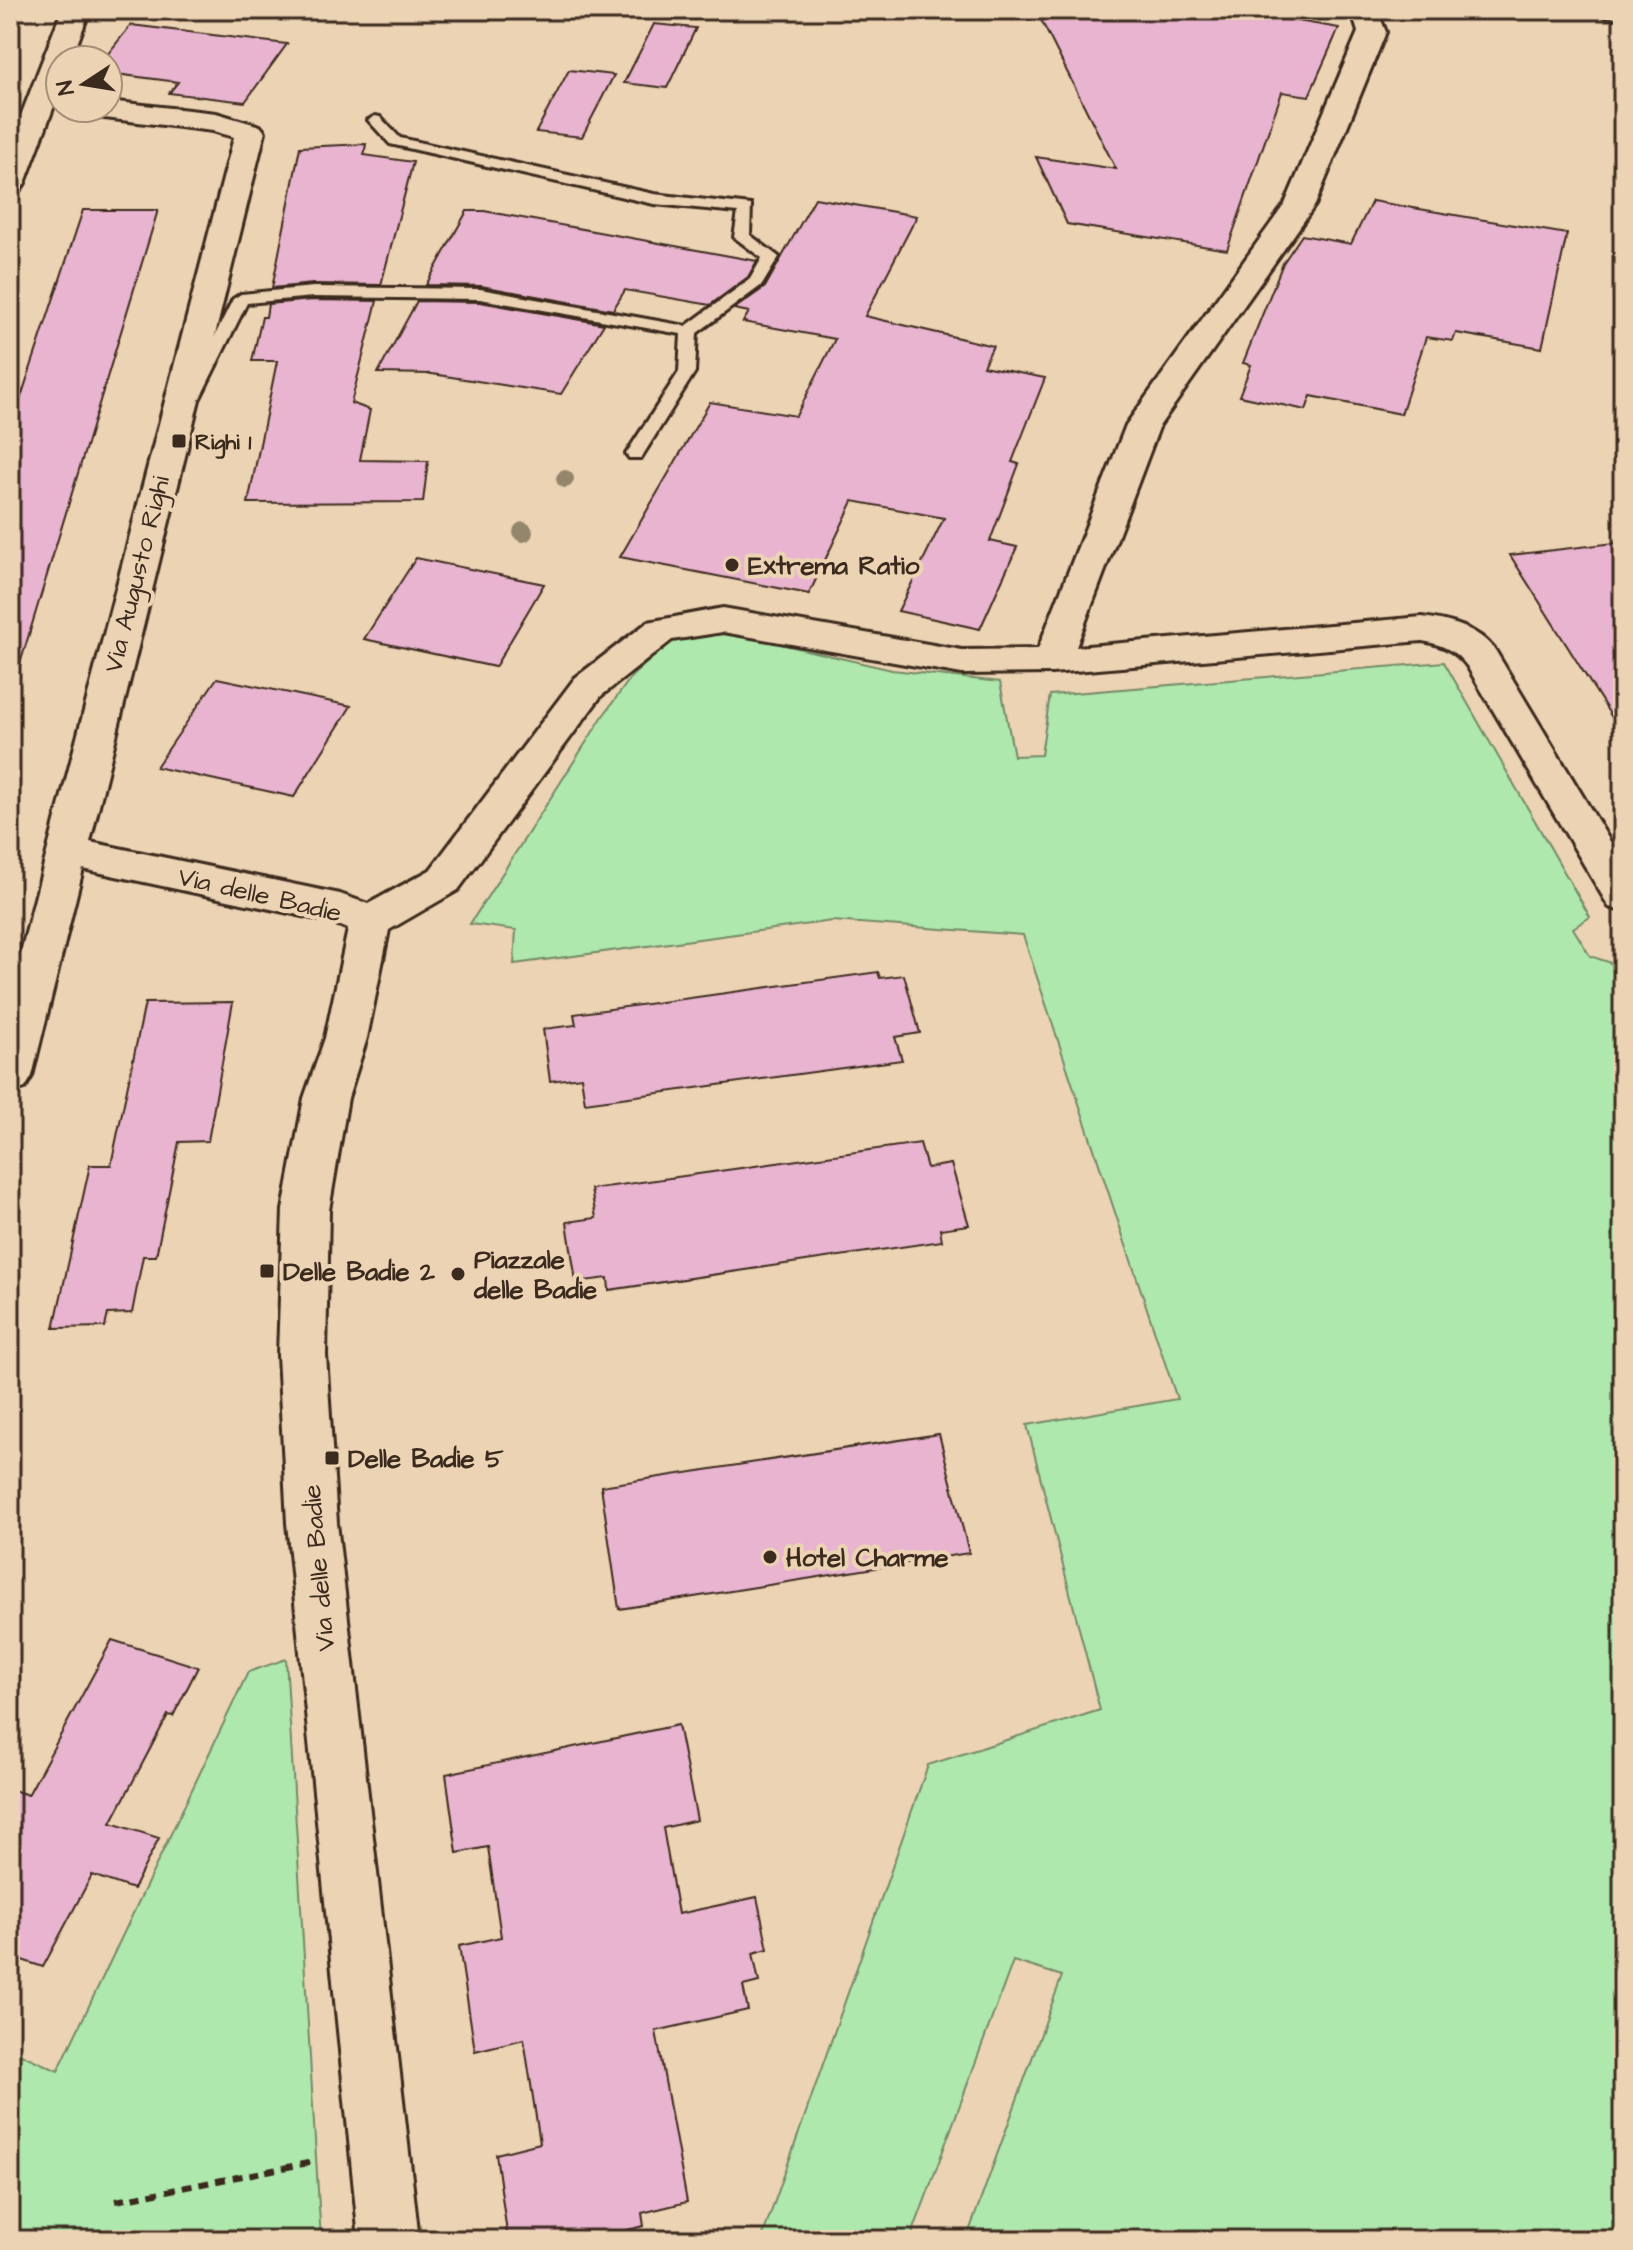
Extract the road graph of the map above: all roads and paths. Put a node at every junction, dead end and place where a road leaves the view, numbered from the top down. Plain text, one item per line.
1 (76, 10) edge
2 (1360, 10) edge
3 (1615, 10) edge
4 (1623, 11) edge
5 (66, 44) edge
6 (10, 98) edge
7 (44, 102) edge
8 (124, 111) edge
9 (44, 115) edge
10 (375, 120) dead end
11 (10, 183) edge
12 (689, 331) junction
13 (167, 449) junction
14 (635, 454) dead end
15 (1052, 661) junction
16 (69, 852) junction
17 (1623, 897) edge
18 (370, 922) junction
19 (10, 1076) edge
20 (313, 2162) dead end
21 (116, 2201) dead end
22 (389, 2240) edge

1 - 5 street
2 - 15 street
3 - 4 street
6 - 7 street
8 - 13 street, Via Augusto Righi
9 - 11 street
10 - 12 lane
12 - 13 lane
12 - 14 lane
13 - 16 street, Via Augusto Righi
15 - 17 street
15 - 18 street
16 - 18 street, Via delle Badie
16 - 19 street, Via Augusto Righi
18 - 22 street, Via delle Badie
20 - 21 path

